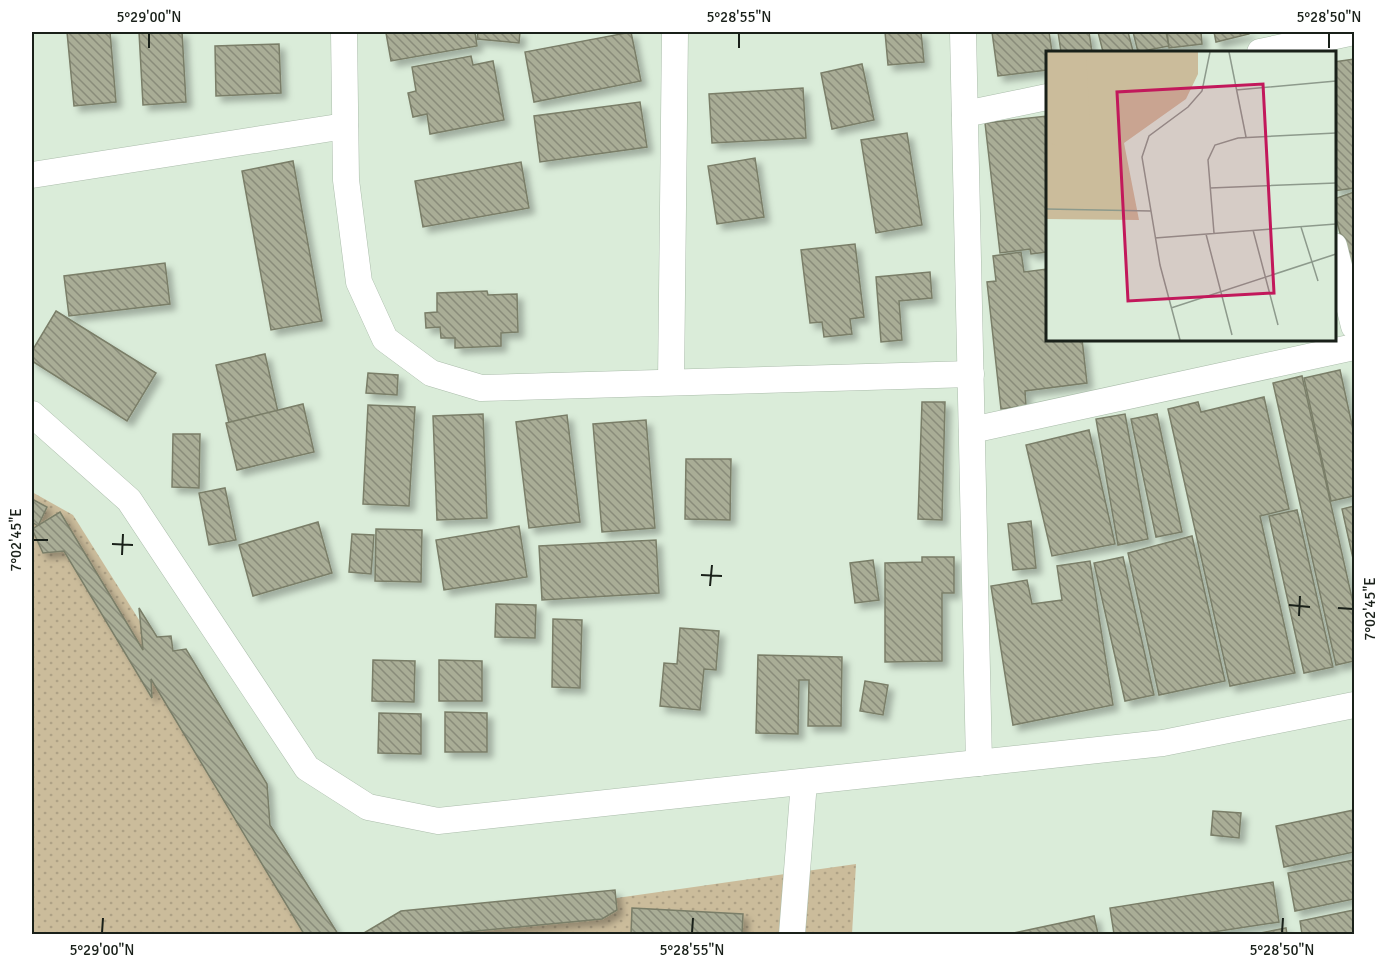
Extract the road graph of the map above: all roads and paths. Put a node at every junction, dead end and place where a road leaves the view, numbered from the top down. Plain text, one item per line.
1 (344, 32) edge
2 (675, 32) edge
3 (963, 32) edge
4 (1354, 32) edge
5 (1275, 46) edge
6 (1046, 97) edge
7 (965, 114) junction
8 (345, 126) junction
9 (32, 175) edge
10 (1335, 250) edge
11 (1354, 326) edge
12 (1354, 347) edge
13 (971, 374) junction
14 (671, 382) junction
15 (32, 414) edge
16 (972, 430) junction
17 (1354, 705) edge
18 (979, 763) junction
19 (804, 782) junction
20 (792, 934) edge

1 - 8 street
2 - 14 street
3 - 7 street
4 - 5 street
6 - 7 street
7 - 13 street
8 - 9 street
8 - 14 street
10 - 11 street
12 - 16 street
13 - 14 street
13 - 16 street
15 - 19 street
16 - 18 street
17 - 18 street
18 - 19 street
19 - 20 street

